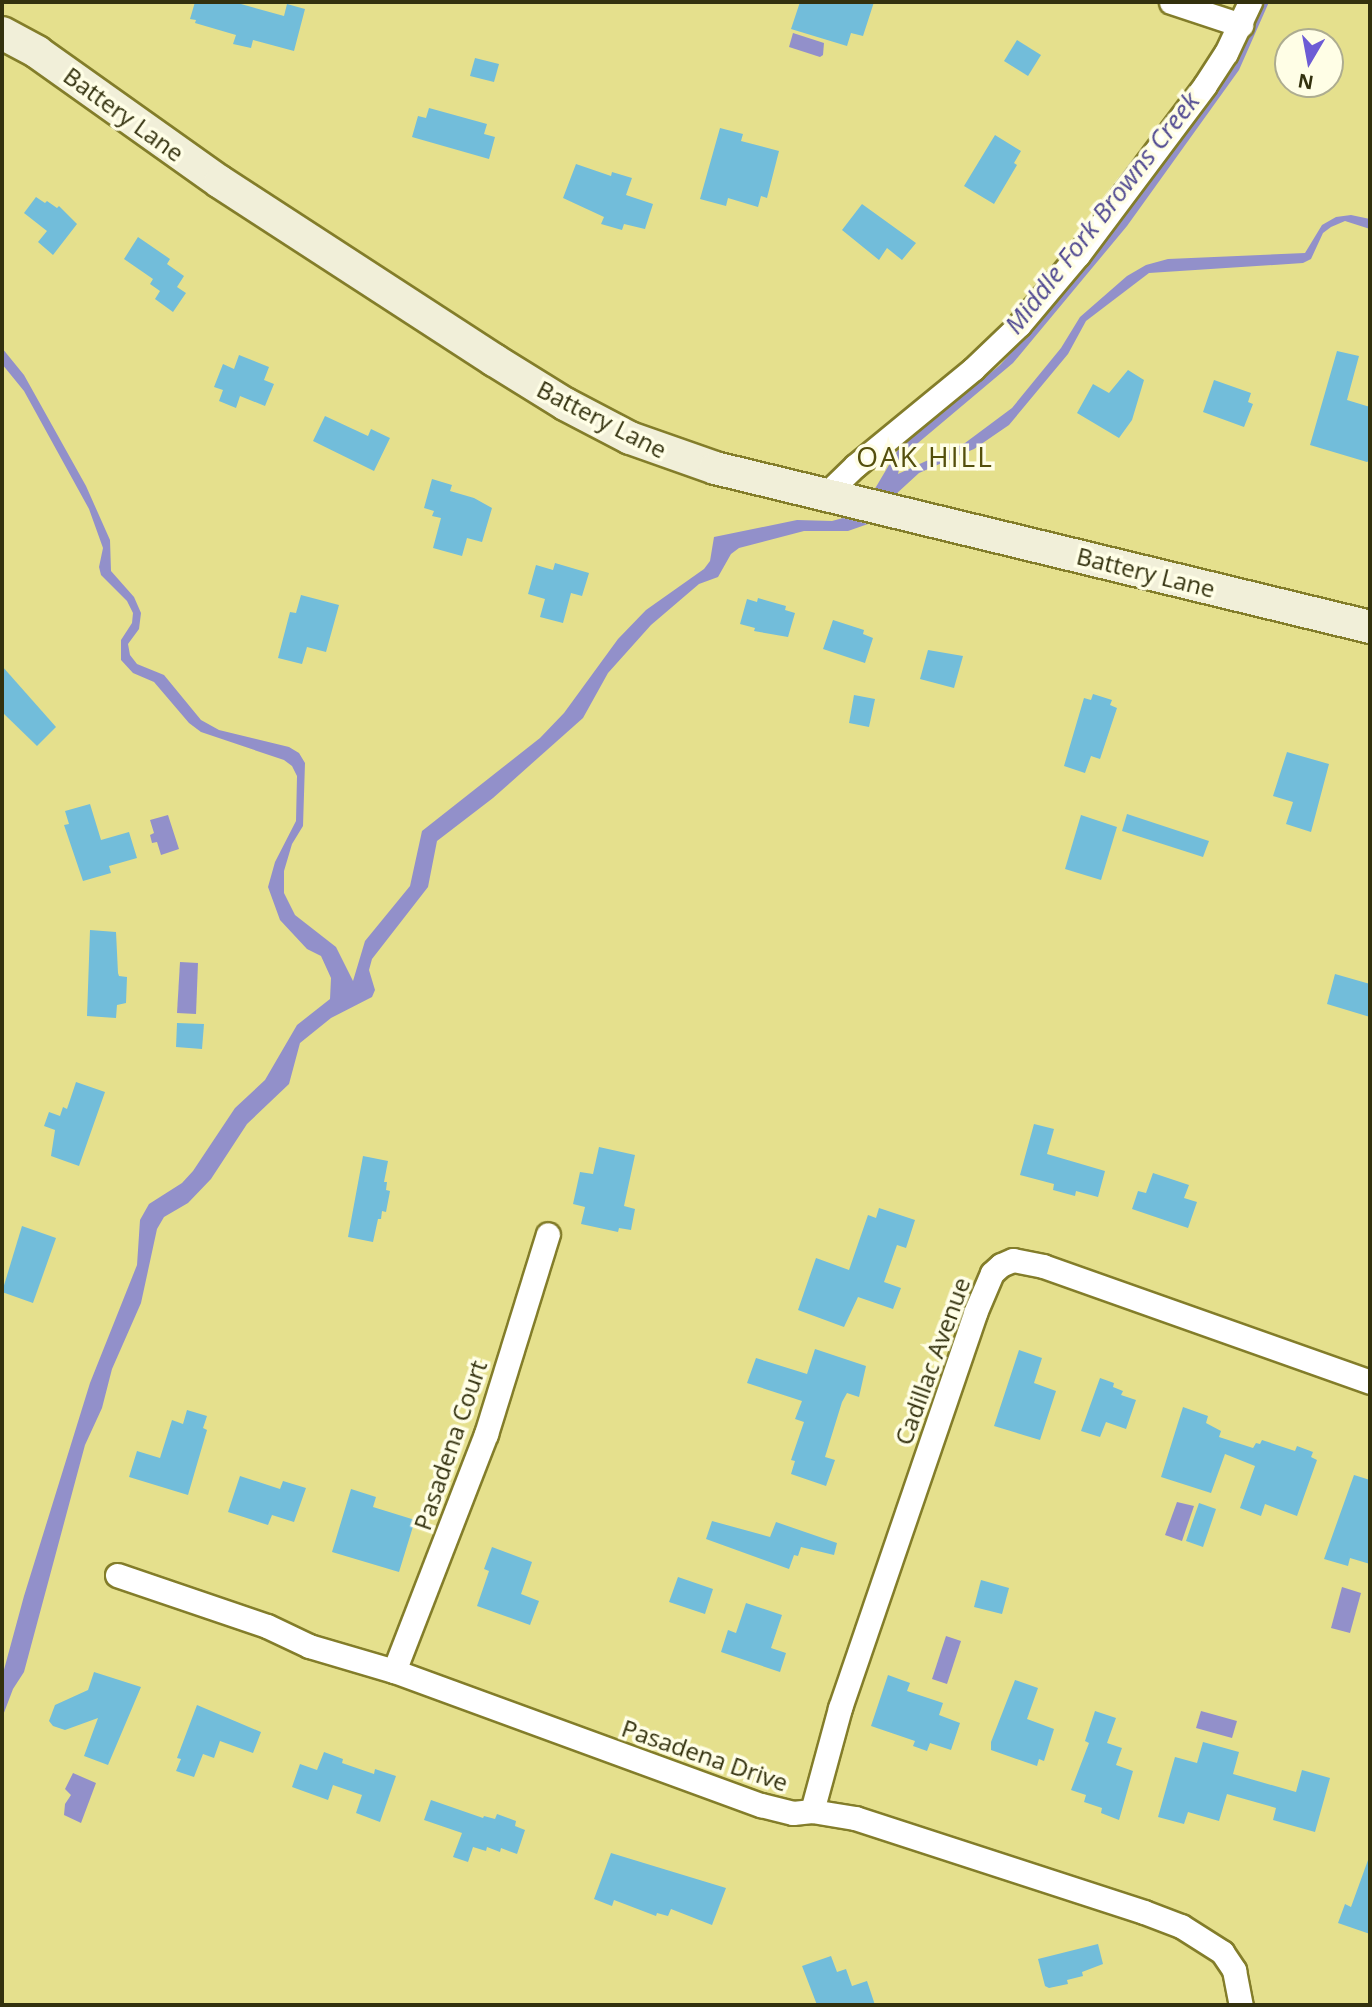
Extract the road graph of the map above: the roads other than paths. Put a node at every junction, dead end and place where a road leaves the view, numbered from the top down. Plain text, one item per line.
1 (1171, 2) edge
2 (1250, 2) edge
3 (1241, 25) junction
4 (2, 33) edge
5 (824, 495) junction
6 (1370, 627) edge
7 (548, 1234) dead end
8 (1370, 1382) edge
9 (117, 1575) dead end
10 (394, 1671) junction
11 (812, 1811) junction
12 (1241, 2005) edge

1 - 3 street
2 - 3 street
3 - 5 street
4 - 5 main road, Battery Lane
5 - 6 main road, Battery Lane
7 - 10 street, Pasadena Court
8 - 11 street, Cadillac Avenue
9 - 10 street, Pasadena Drive
10 - 11 street, Pasadena Drive
11 - 12 street, Pasadena Drive

